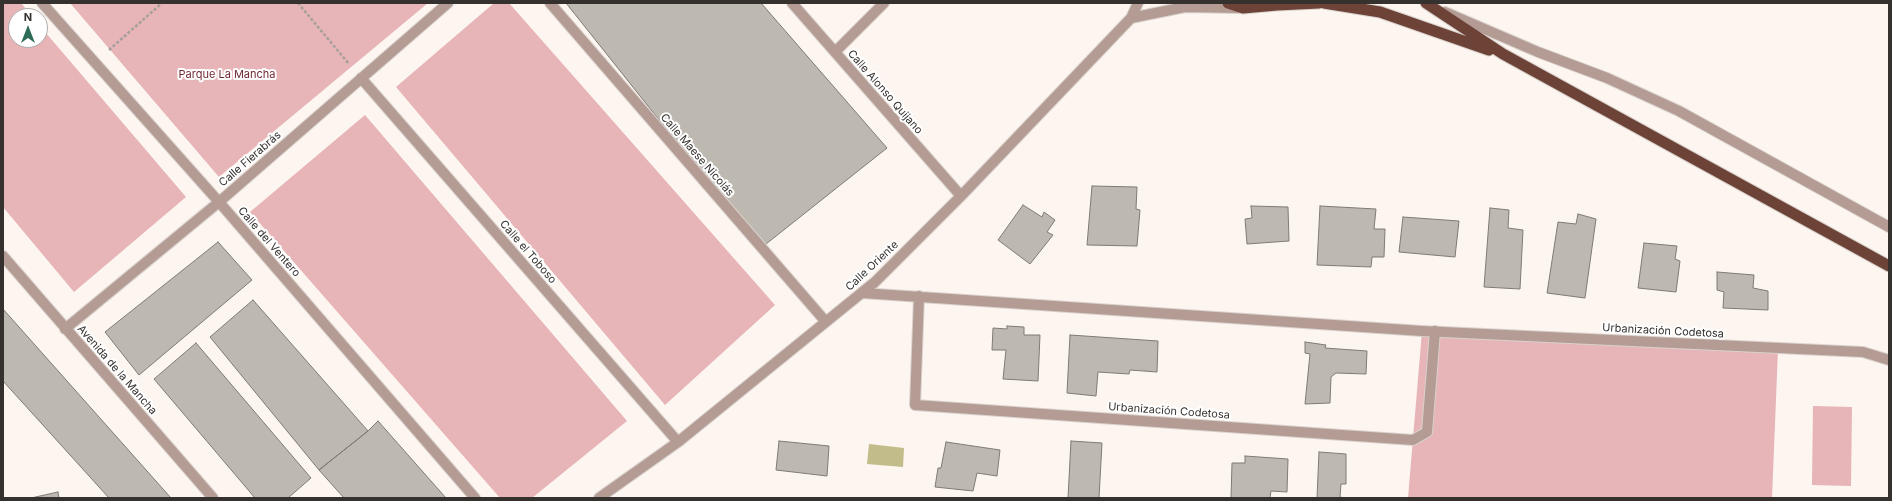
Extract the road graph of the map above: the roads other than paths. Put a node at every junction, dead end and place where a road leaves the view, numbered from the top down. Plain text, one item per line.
1 (42, 3) edge
2 (448, 3) edge
3 (550, 3) edge
4 (792, 3) edge
5 (884, 3) edge
6 (1138, 3) edge
7 (1228, 3) edge
8 (1319, 3) edge
9 (1324, 3) edge
10 (1279, 4) edge
11 (1427, 4) edge
12 (1243, 8) junction
13 (1131, 18) junction
14 (835, 52) junction
15 (1503, 54) junction
16 (361, 78) junction
17 (961, 196) junction
18 (219, 202) junction
19 (1889, 227) edge
20 (3, 256) edge
21 (1889, 266) edge
22 (862, 293) junction
23 (919, 296) junction
24 (826, 322) junction
25 (65, 329) junction
26 (1435, 331) junction
27 (1889, 360) edge
28 (678, 442) junction
29 (213, 498) edge
30 (475, 498) edge
31 (600, 498) edge

1 - 18 street, Calle del Ventero
2 - 16 street, Calle Fierabrás
3 - 24 street, Calle Maese Nicolás
4 - 14 street, Calle Alonso Quijano
5 - 14 street
6 - 13 street, Calle Oriente
7 - 12 highway
8 - 10 highway
9 - 15 highway
10 - 12 highway
11 - 15 highway
11 - 19 street
12 - 13 street
13 - 17 street, Calle Oriente
14 - 17 street, Calle Alonso Quijano
15 - 21 highway
16 - 18 street, Calle Fierabrás
16 - 28 street, Calle el Toboso
17 - 22 street, Calle Oriente
18 - 25 street, Calle Fierabrás
18 - 30 street, Calle del Ventero
20 - 25 street, Avenida de la Mancha
22 - 23 street, Urbanización Codetosa
22 - 24 street, Calle Oriente
23 - 26 street, Urbanización Codetosa
23 - 26 street, Urbanización Codetosa
24 - 28 street, Calle Oriente
25 - 29 street, Avenida de la Mancha
26 - 27 street, Urbanización Codetosa
28 - 31 street, Calle Oriente

